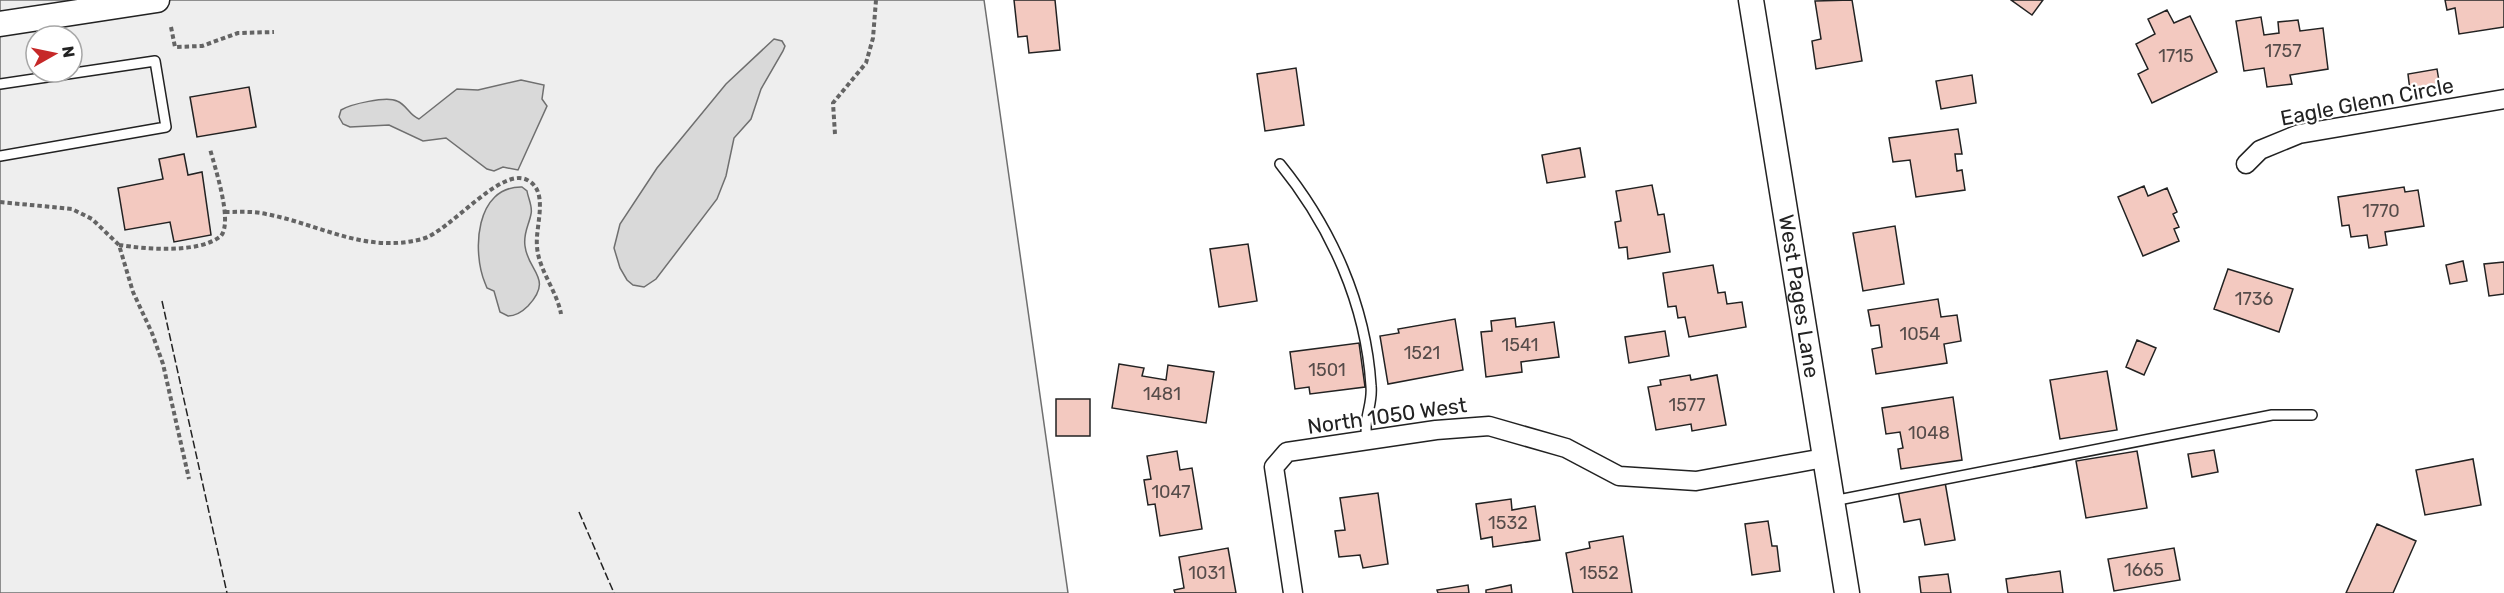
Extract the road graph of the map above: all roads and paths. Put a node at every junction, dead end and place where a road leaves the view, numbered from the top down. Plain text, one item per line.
1 (157, 0) edge
2 (876, 0) edge
3 (1751, 0) edge
4 (0, 24) edge
5 (171, 27) dead end
6 (274, 32) dead end
7 (0, 84) edge
8 (2504, 99) edge
9 (835, 134) dead end
10 (210, 149) dead end
11 (0, 156) edge
12 (1280, 164) dead end
13 (2246, 164) dead end
14 (0, 202) edge
15 (225, 212) junction
16 (118, 245) junction
17 (561, 314) dead end
18 (2312, 414) dead end
19 (1367, 440) junction
20 (1824, 458) junction
21 (189, 479) dead end
22 (1831, 501) junction
23 (1293, 593) edge
24 (1847, 593) edge

1 - 4 street
2 - 9 path
3 - 20 street, West Pages Lane
5 - 6 path
7 - 11 lane
8 - 13 street, Eagle Glenn Circle
10 - 15 path
12 - 19 lane
14 - 16 path
15 - 16 path
15 - 17 path
16 - 21 path
18 - 22 lane
19 - 20 street, North 1050 West
19 - 23 street, North 1050 West
20 - 22 street, West Pages Lane
22 - 24 street, West Pages Lane

